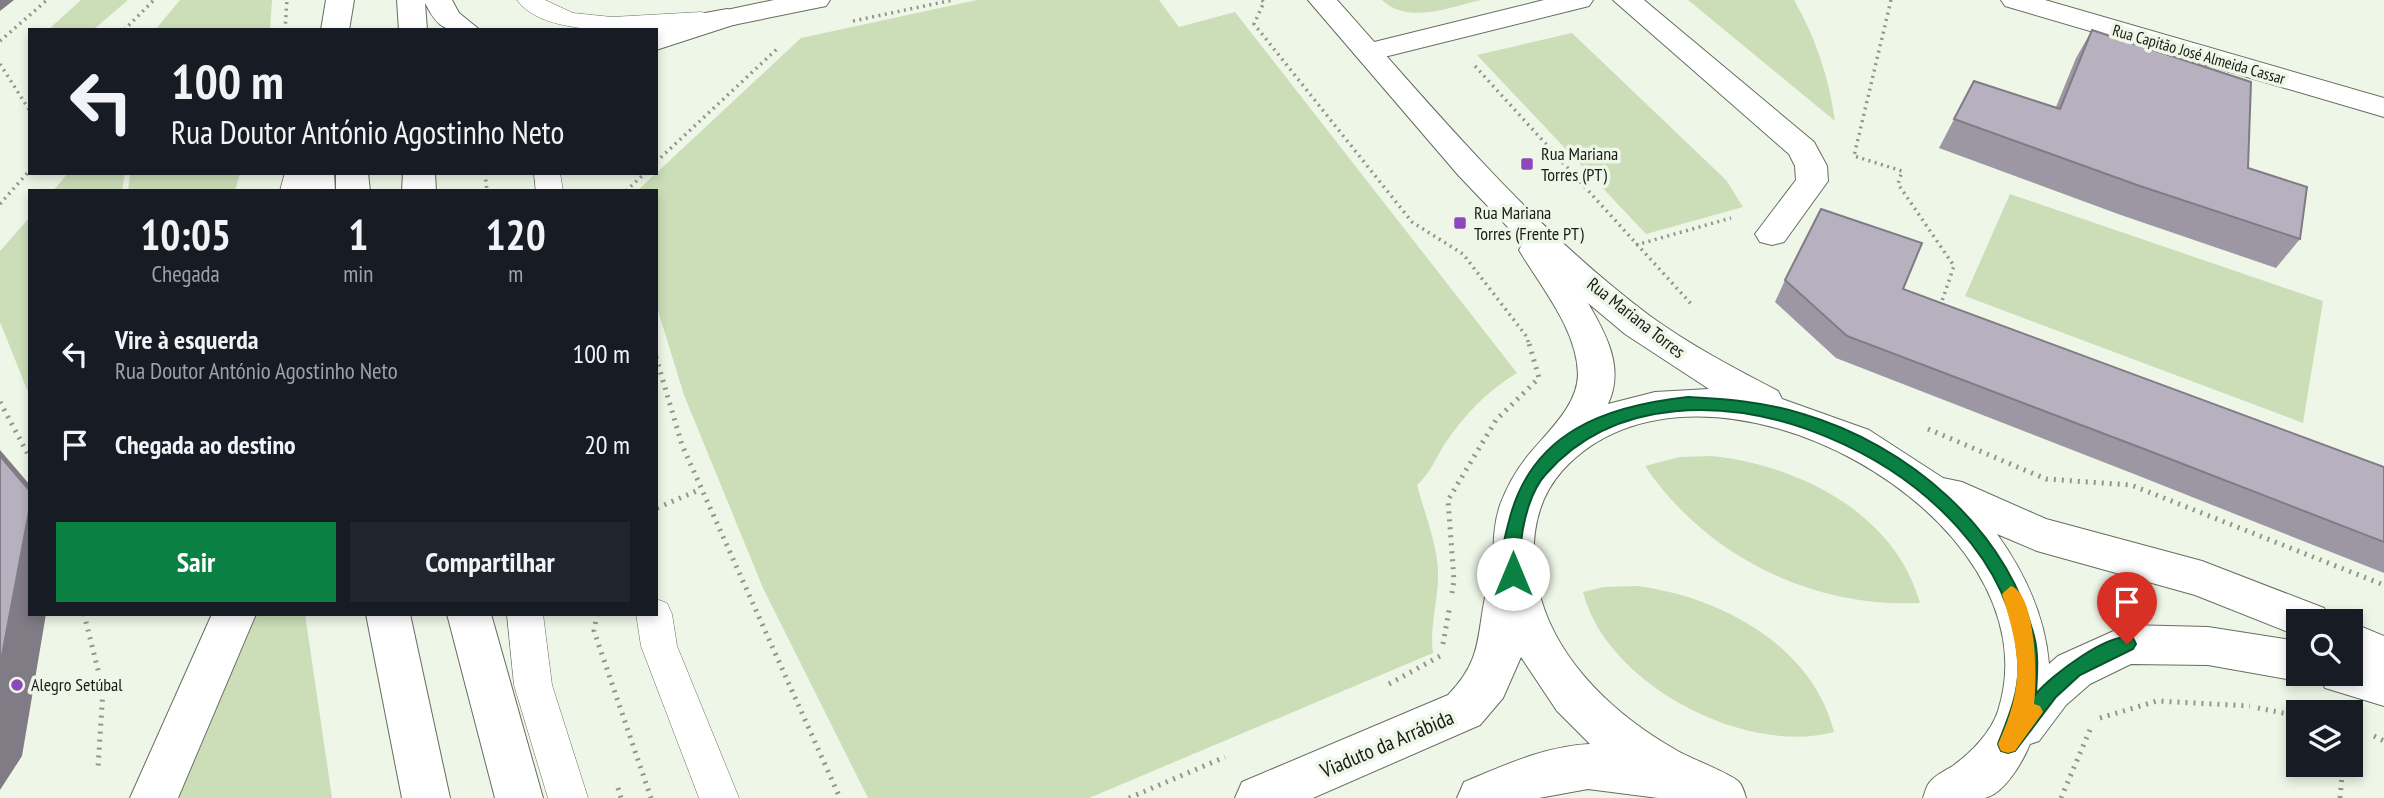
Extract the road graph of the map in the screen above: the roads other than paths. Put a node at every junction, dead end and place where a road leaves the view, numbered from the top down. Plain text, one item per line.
1 (340, 0) edge
2 (349, 0) edge
3 (411, 0) edge
4 (438, 0) edge
5 (529, 0) edge
6 (816, 0) edge
7 (1322, 0) edge
8 (1579, 0) edge
9 (1627, 0) edge
10 (2015, 0) edge
11 (2051, 5) edge
12 (727, 18) junction
13 (335, 28) edge
14 (350, 28) edge
15 (412, 28) edge
16 (463, 28) edge
17 (658, 32) edge
18 (658, 40) edge
19 (1368, 52) junction
20 (2384, 108) edge
21 (1519, 221) junction
22 (1772, 234) road end
23 (1858, 444) junction
24 (1548, 459) junction
25 (1512, 543) junction
26 (2286, 612) edge
27 (233, 616) edge
28 (388, 616) edge
29 (470, 616) edge
30 (525, 616) edge
31 (654, 616) edge
32 (2363, 647) edge
33 (2384, 657) edge
34 (2286, 660) edge
35 (2363, 680) edge
36 (2384, 686) edge
37 (2008, 744) junction
38 (154, 798) edge
39 (426, 798) edge
40 (519, 798) edge
41 (568, 798) edge
42 (719, 798) edge
43 (1259, 798) edge
44 (1481, 798) edge
45 (1722, 798) edge
46 (1947, 798) edge

1 - 13 street
2 - 14 street
3 - 15 street
4 - 16 street
5 - 12 lane
6 - 12 street
7 - 19 street, Rua Mariana Torres
8 - 19 street
9 - 22 street
10 - 11 street, Rua Capitão José Almeida Cassar
11 - 20 street, Rua Capitão José Almeida Cassar
12 - 17 street
12 - 18 street
19 - 21 street, Rua Mariana Torres
21 - 23 street, Rua Mariana Torres
21 - 24 street, Rua Mariana Torres
23 - 24 street
23 - 26 street
23 - 37 street
24 - 25 street
25 - 43 street, Viaduto da Arrábida
25 - 45 street
27 - 38 street
28 - 39 street
29 - 40 street
30 - 41 lane
31 - 42 lane
32 - 33 street
34 - 37 street
35 - 36 street
37 - 46 street
44 - 45 street

